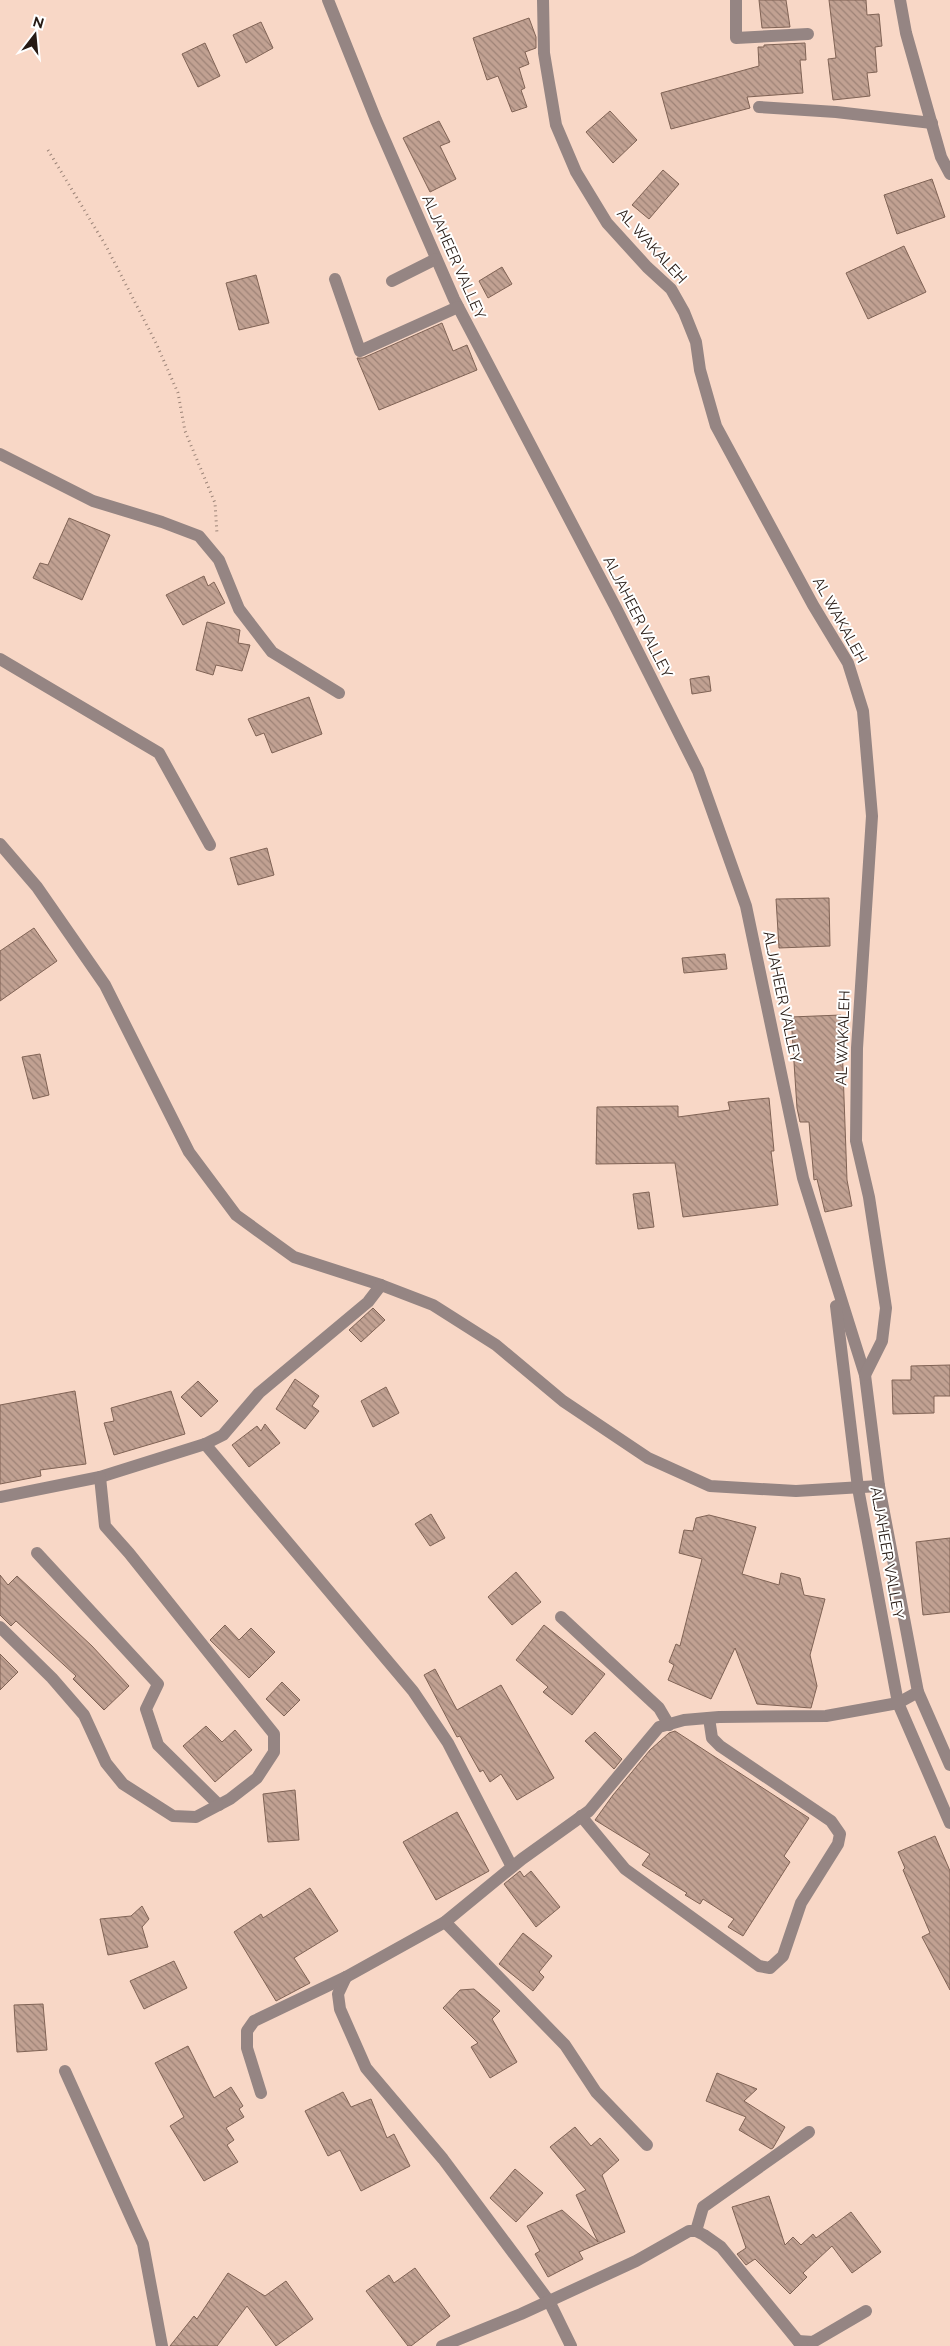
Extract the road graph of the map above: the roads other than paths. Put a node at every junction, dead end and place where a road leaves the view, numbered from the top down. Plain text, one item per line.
1 (328, 0) edge
2 (543, 0) edge
3 (736, 0) edge
4 (900, 0) edge
5 (808, 34) dead end
6 (759, 107) dead end
7 (932, 123) junction
8 (950, 174) edge
9 (436, 259) junction
10 (335, 279) dead end
11 (392, 281) dead end
12 (458, 307) junction
13 (0, 454) edge
14 (0, 659) edge
15 (338, 693) dead end
16 (0, 844) edge
17 (210, 845) dead end
18 (833, 1278) junction
19 (381, 1285) junction
20 (865, 1375) junction
21 (205, 1444) junction
22 (100, 1477) junction
23 (878, 1486) junction
24 (858, 1488) junction
25 (0, 1497) edge
26 (37, 1553) dead end
27 (561, 1617) dead end
28 (0, 1627) edge
29 (918, 1692) junction
30 (898, 1703) junction
31 (709, 1718) junction
32 (669, 1724) junction
33 (950, 1765) edge
34 (219, 1806) junction
35 (581, 1816) junction
36 (950, 1823) edge
37 (512, 1867) junction
38 (445, 1922) junction
39 (346, 1977) junction
40 (65, 2070) dead end
41 (261, 2092) dead end
42 (809, 2132) dead end
43 (647, 2145) dead end
44 (696, 2231) junction
45 (549, 2302) junction
46 (866, 2311) dead end
47 (475, 2332) junction
48 (800, 2343) edge
49 (162, 2346) edge
50 (442, 2346) edge
51 (473, 2346) edge
52 (571, 2346) edge

1 - 9 street, ALJAHEER VALLEY
2 - 20 street, AL WAKALEH
3 - 5 street
4 - 7 street
6 - 7 street
7 - 8 street
9 - 11 street
9 - 12 street, ALJAHEER VALLEY
10 - 12 street
12 - 18 street, ALJAHEER VALLEY
13 - 15 street
14 - 17 street
16 - 19 street
18 - 20 street, ALJAHEER VALLEY
18 - 24 street, ALJAHEER VALLEY
19 - 21 street
19 - 24 street
20 - 23 street, ALJAHEER VALLEY
21 - 22 street
21 - 37 street
22 - 25 street
22 - 34 street
23 - 24 street
23 - 29 street, ALJAHEER VALLEY
24 - 30 street, ALJAHEER VALLEY
26 - 34 street
27 - 32 street
28 - 34 street
29 - 30 street
29 - 33 street, ALJAHEER VALLEY
30 - 31 street
30 - 36 street, ALJAHEER VALLEY
31 - 32 street
31 - 35 street
32 - 35 street
35 - 37 street
37 - 38 street
38 - 39 street
38 - 43 street
39 - 41 street
39 - 45 street
40 - 49 street
42 - 44 street
44 - 45 street
44 - 48 street
45 - 47 street
45 - 52 street
46 - 48 street
47 - 50 street
47 - 51 street

